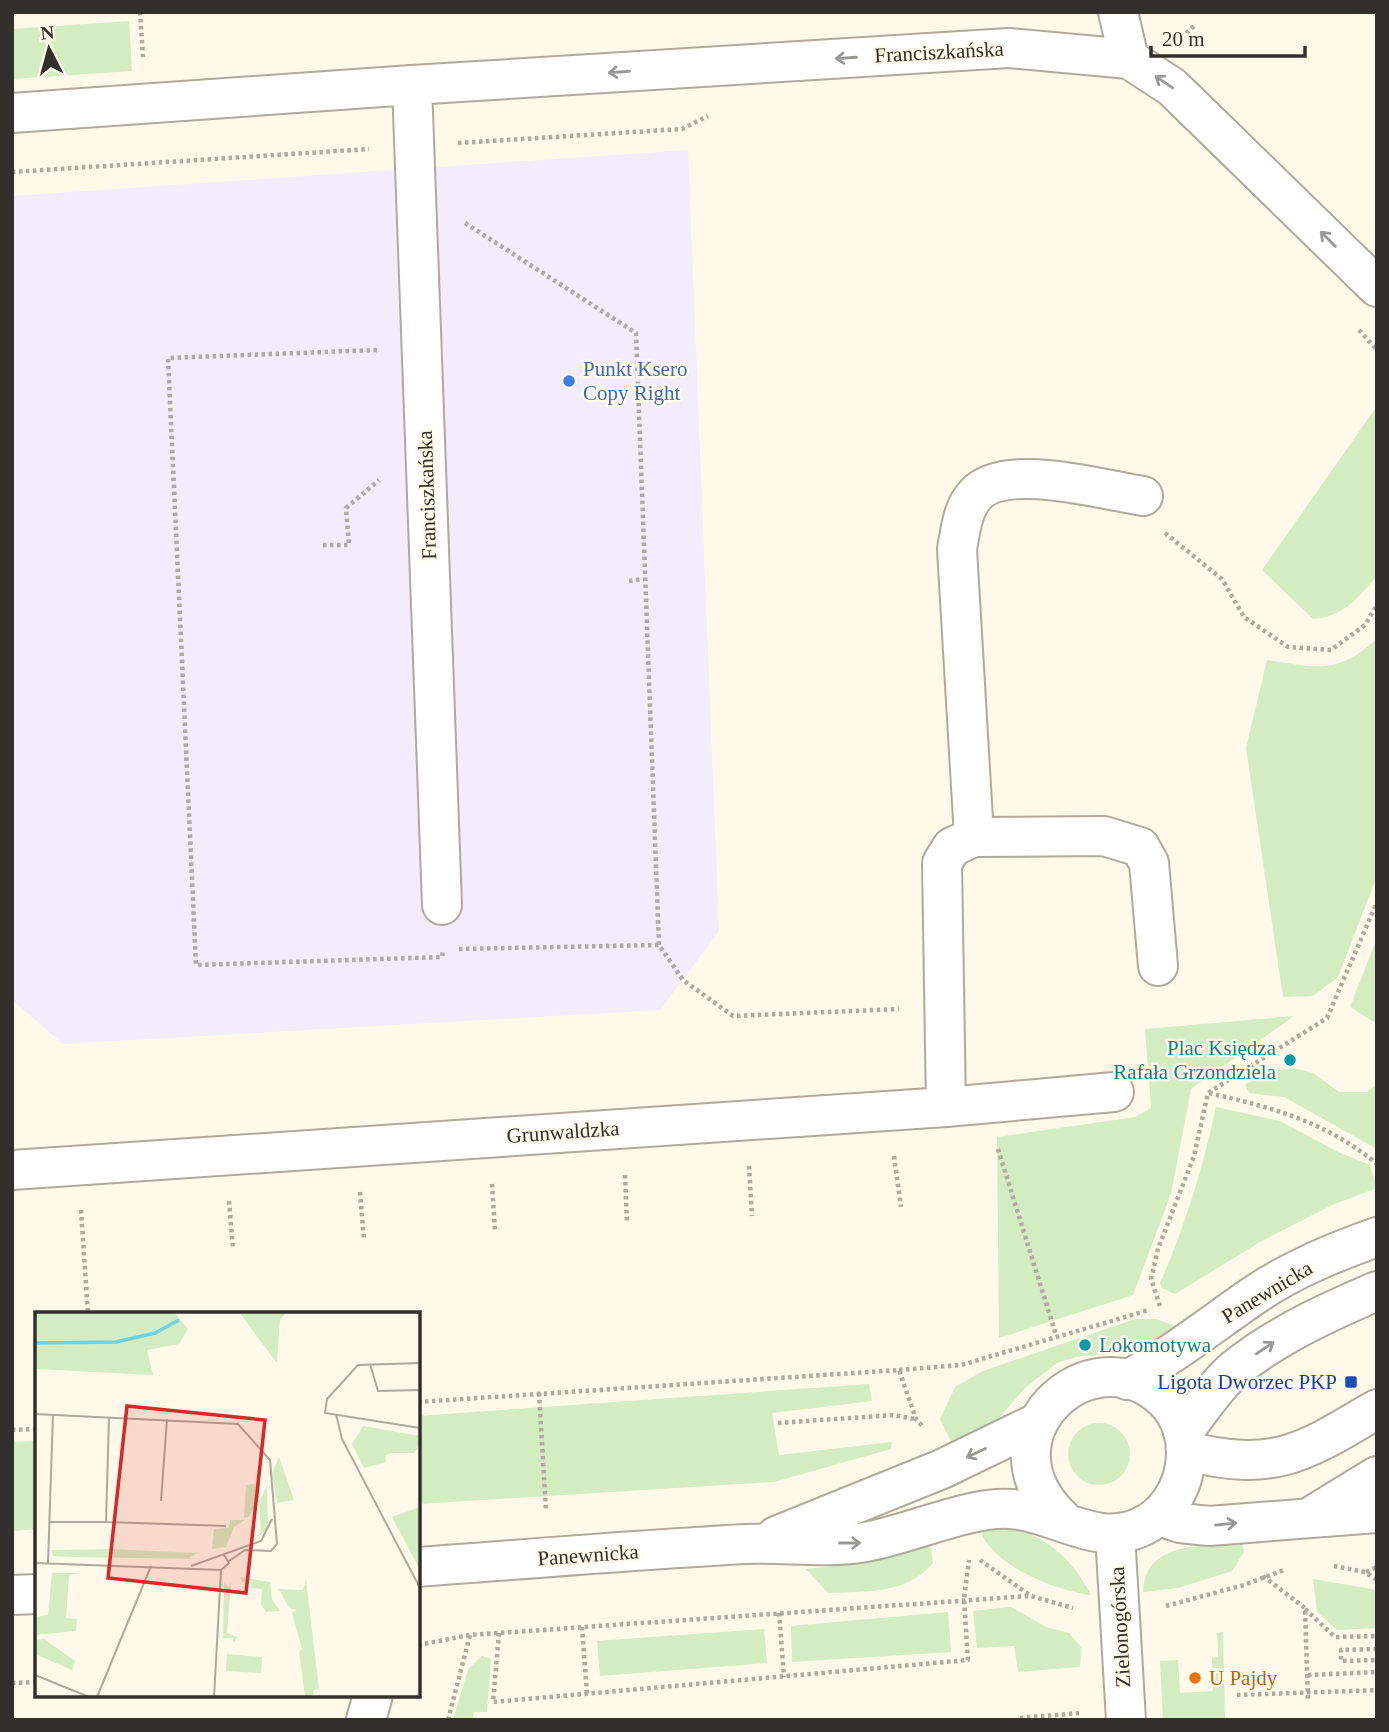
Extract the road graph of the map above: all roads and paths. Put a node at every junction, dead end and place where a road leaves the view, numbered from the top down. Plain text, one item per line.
1 (140, 12) edge
2 (1118, 12) edge
3 (1195, 25) dead end
4 (1181, 38) dead end
5 (1129, 59) junction
6 (144, 66) dead end
7 (412, 85) junction
8 (715, 112) dead end
9 (12, 113) edge
10 (414, 146) junction
11 (12, 172) edge
12 (416, 191) junction
13 (1377, 287) edge
14 (387, 350) dead end
15 (425, 441) junction
16 (1143, 496) joint
17 (323, 545) dead end
18 (643, 579) junction
19 (629, 580) dead end
20 (1377, 605) edge
21 (974, 837) junction
22 (1377, 902) edge
23 (442, 905) joint
24 (659, 944) junction
25 (443, 949) junction
26 (1158, 966) dead end
27 (944, 1008) junction
28 (1114, 1091) dead end
29 (1208, 1093) junction
30 (946, 1107) junction
31 (1377, 1164) edge
32 (12, 1170) edge
33 (1377, 1237) edge
34 (83, 1239) dead end
35 (1035, 1269) dead end
36 (1377, 1291) edge
37 (88, 1312) edge
38 (1056, 1335) junction
39 (899, 1370) junction
40 (1127, 1380) junction
41 (539, 1393) junction
42 (420, 1402) edge
43 (1377, 1409) edge
44 (778, 1423) dead end
45 (1037, 1423) junction
46 (35, 1429) edge
47 (12, 1430) edge
48 (1185, 1441) junction
49 (1377, 1476) edge
50 (546, 1511) dead end
51 (1377, 1513) edge
52 (1159, 1516) junction
53 (1310, 1517) junction
54 (1063, 1520) junction
55 (1115, 1534) junction
56 (758, 1544) junction
57 (970, 1549) dead end
58 (420, 1567) edge
59 (1377, 1567) edge
60 (1262, 1576) dead end
61 (1377, 1580) edge
62 (35, 1594) edge
63 (12, 1595) edge
64 (1031, 1596) dead end
65 (964, 1599) junction
66 (1305, 1608) junction
67 (779, 1613) junction
68 (582, 1627) junction
69 (499, 1633) junction
70 (470, 1635) junction
71 (1377, 1636) edge
72 (420, 1645) edge
73 (1377, 1649) edge
74 (1377, 1660) edge
75 (1377, 1672) edge
76 (1308, 1675) junction
77 (784, 1677) junction
78 (35, 1682) edge
79 (12, 1683) edge
80 (1377, 1690) edge
81 (1308, 1692) junction
82 (587, 1694) junction
83 (1237, 1695) dead end
84 (372, 1697) edge
85 (1308, 1701) dead end
86 (1082, 1713) dead end
87 (1020, 1717) dead end
88 (366, 1720) edge
89 (448, 1720) edge
90 (1126, 1720) edge

1 - 6 path
2 - 5 street
3 - 4 path
5 -> 7 street, Franciszkańska
13 -> 5 street, Franciszkańska
7 - 9 street, Franciszkańska
7 - 10 street, Franciszkańska
8 - 10 path
10 - 11 path
10 - 12 street, Franciszkańska
12 - 15 street, Franciszkańska
12 - 18 path
14 - 25 path
15 - 17 path
15 - 23 street, Franciszkańska
16 - 20 path
16 - 21 street
18 - 19 path
18 - 24 path
21 - 26 street
21 - 27 street
22 - 29 path
23 - 25 path
24 - 25 path
24 - 27 path
27 - 30 street
28 - 30 street, Grunwaldzka
29 - 31 path
29 - 38 path
30 - 32 street, Grunwaldzka
33 - 40 street, Panewnicka
34 - 37 path
35 - 38 path
48 -> 36 street, Panewnicka
38 - 39 path
39 - 41 path
39 - 44 path
40 - 45 street, Panewnicka
40 - 48 street, Panewnicka
41 - 42 path
41 - 50 path
43 - 48 street
45 - 54 street, Panewnicka
45 -> 56 street, Panewnicka
46 - 47 path
48 - 52 street, Panewnicka
49 - 53 street
51 - 53 street
52 -> 53 street
52 - 55 street, Panewnicka
54 - 55 street, Panewnicka
56 -> 54 street, Panewnicka
55 - 90 street, Zielonogórska
56 - 58 street, Panewnicka
57 - 65 path
59 - 61 path
60 - 66 path
62 - 63 street
64 - 65 path
65 - 67 path
65 - 77 path
66 - 71 path
66 - 76 path
67 - 68 path
67 - 77 path
68 - 69 path
68 - 82 path
69 - 70 path
69 - 82 path
70 - 72 path
70 - 89 path
73 - 74 path
75 - 76 path
76 - 81 path
77 - 82 path
78 - 79 path
80 - 81 path
81 - 83 path
81 - 85 path
84 - 88 street
86 - 87 path

